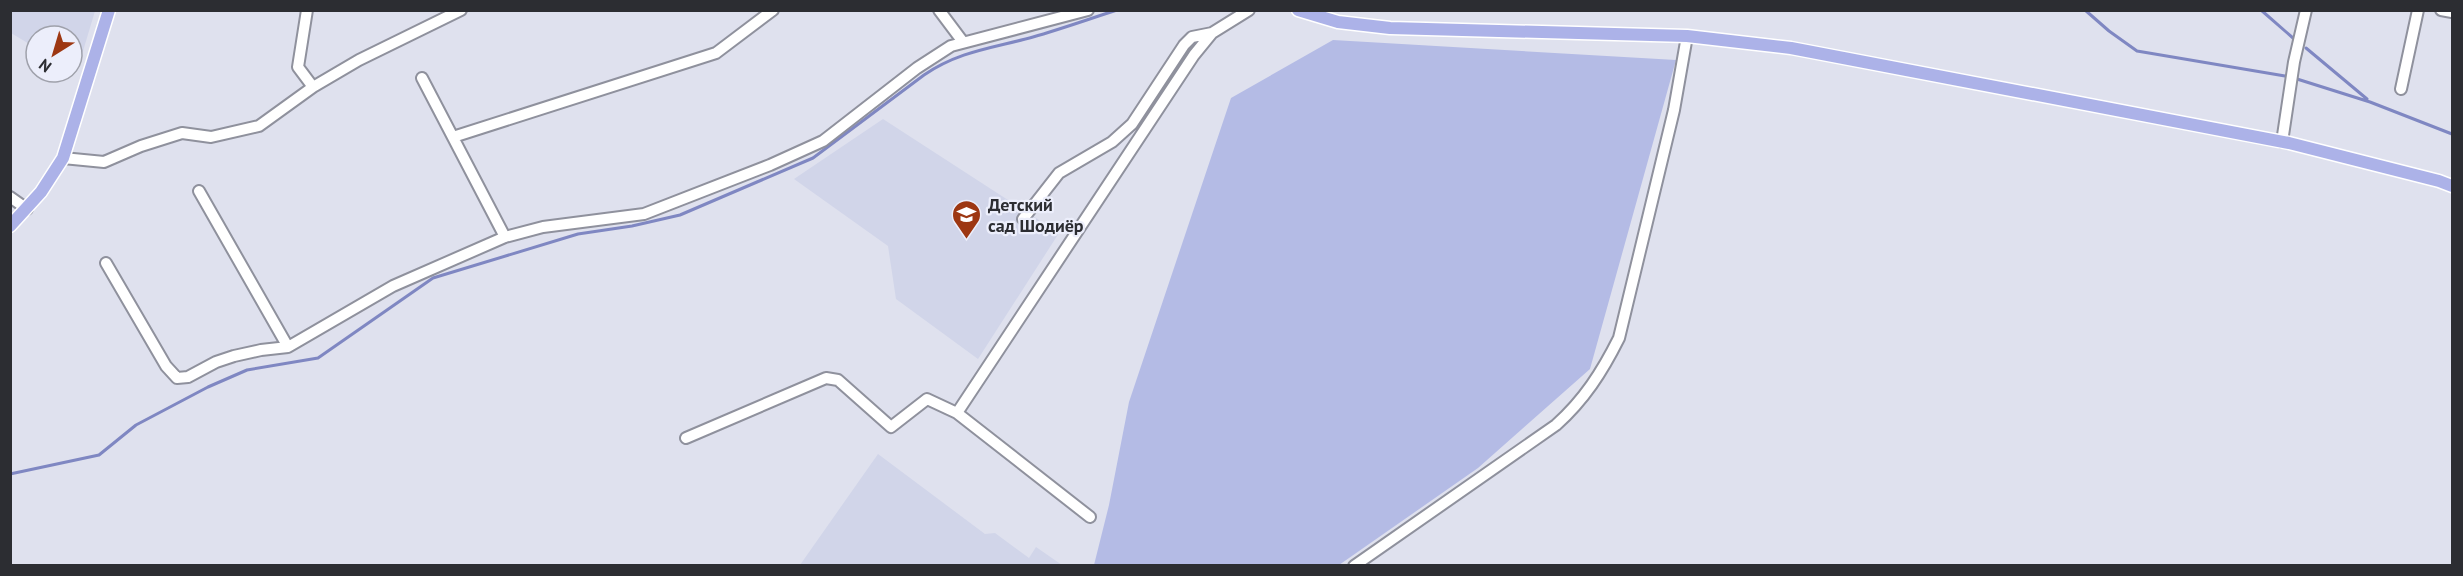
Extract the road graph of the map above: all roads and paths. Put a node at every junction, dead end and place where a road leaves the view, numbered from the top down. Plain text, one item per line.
1 (108, 10) edge
2 (307, 10) edge
3 (461, 10) edge
4 (773, 10) edge
5 (939, 10) edge
6 (1088, 10) edge
7 (1249, 10) edge
8 (1298, 10) edge
9 (2306, 10) edge
10 (2418, 10) edge
11 (2441, 10) edge
12 (2452, 12) edge
13 (1212, 33) junction
14 (1687, 36) junction
15 (963, 42) junction
16 (422, 78) dead end
17 (313, 87) junction
18 (2401, 89) dead end
19 (453, 137) junction
20 (2282, 141) junction
21 (63, 158) junction
22 (2452, 186) edge
23 (199, 191) dead end
24 (10, 197) edge
25 (27, 209) junction
26 (1023, 219) dead end
27 (10, 226) edge
28 (505, 237) junction
29 (106, 263) dead end
30 (288, 346) junction
31 (957, 413) junction
32 (686, 438) dead end
33 (1090, 518) dead end
34 (1354, 566) edge

1 - 21 main road
2 - 17 street
3 - 17 street
4 - 19 street
5 - 15 street
6 - 15 street
7 - 13 street
8 - 14 main road
9 - 20 street
10 - 18 street
11 - 12 street
13 - 26 street
13 - 31 street
14 - 20 main road
14 - 34 street
15 - 28 street
16 - 19 street
17 - 21 street
19 - 28 street
20 - 22 main road
21 - 25 main road
23 - 30 street
24 - 25 street
25 - 27 main road
28 - 30 street
29 - 30 street
31 - 32 street
31 - 33 street

